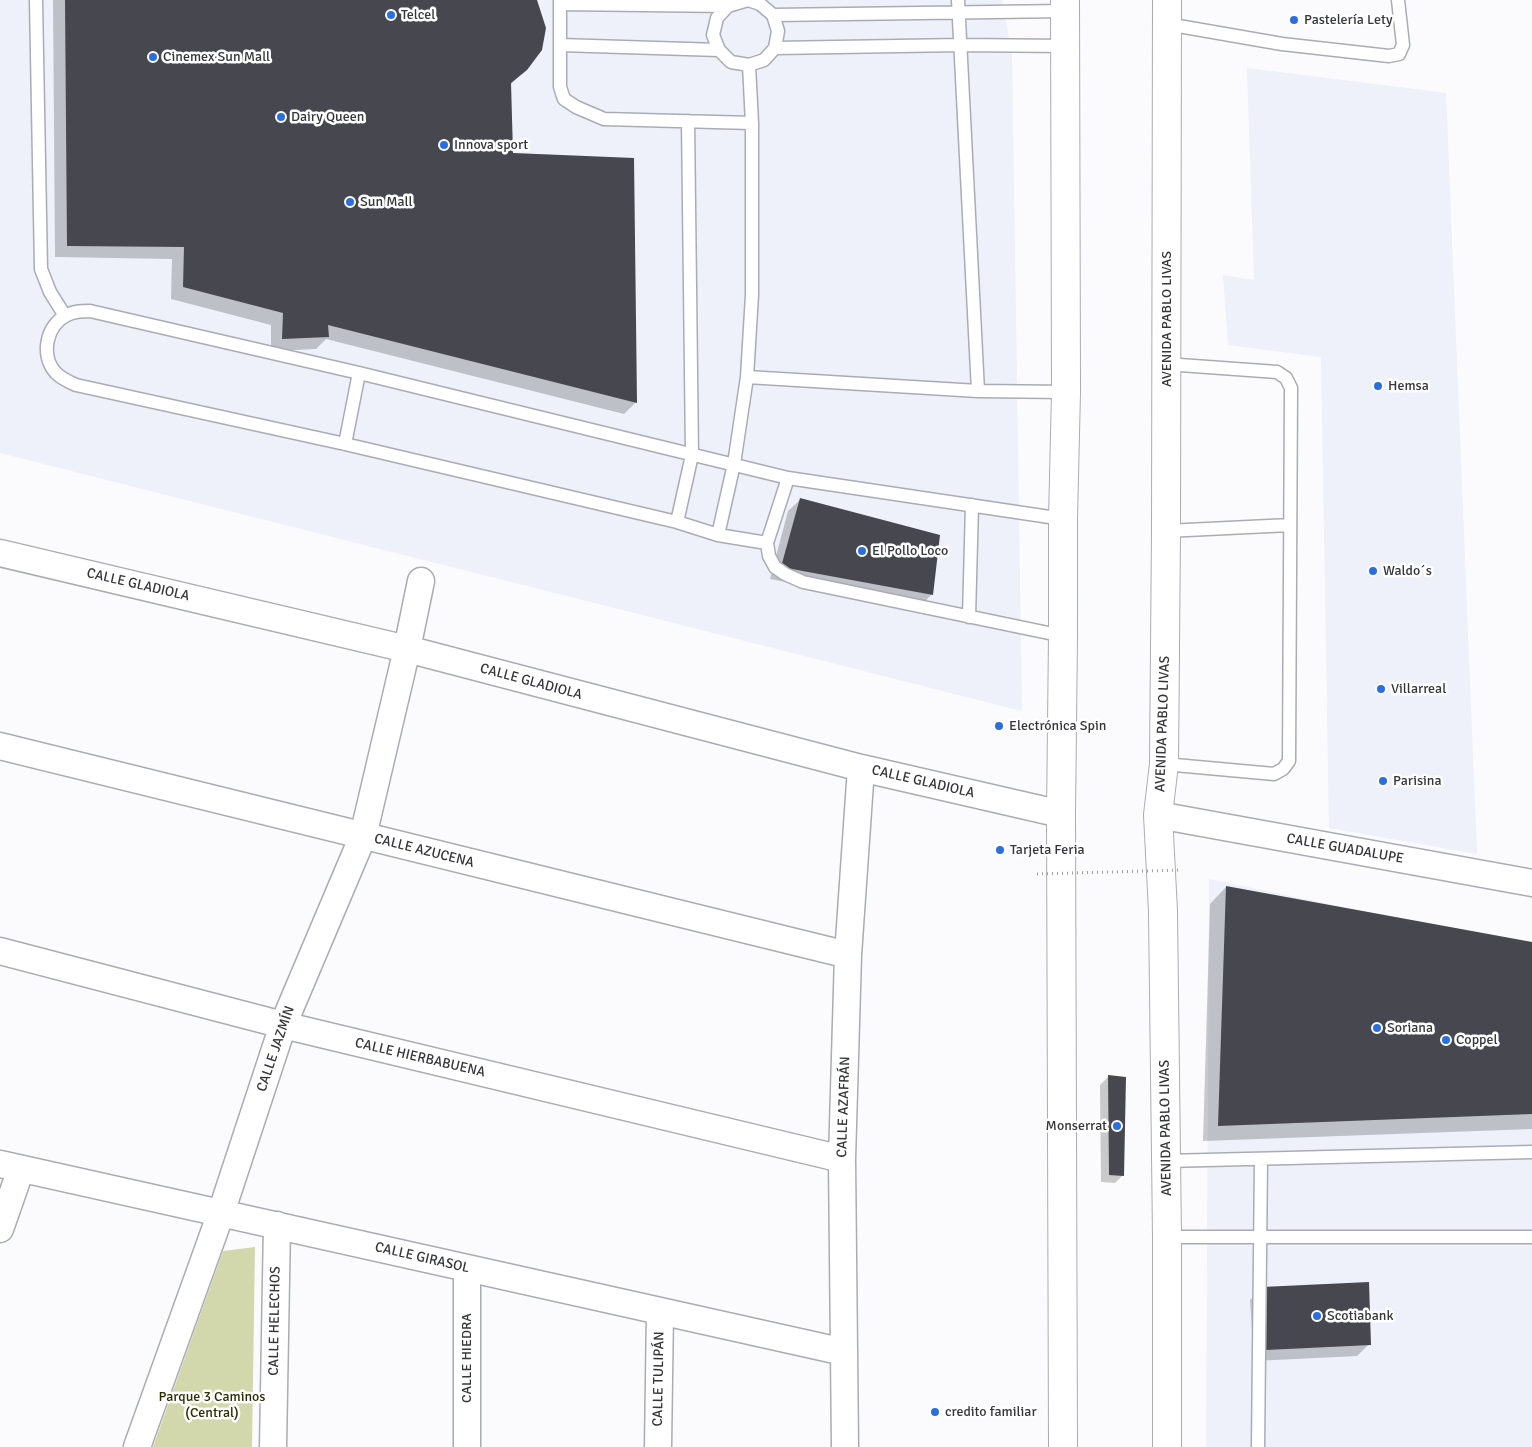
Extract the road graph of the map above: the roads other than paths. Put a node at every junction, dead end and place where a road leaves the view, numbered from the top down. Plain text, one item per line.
1 (36, 0) edge
2 (748, 0) edge
3 (958, 0) edge
4 (1398, 0) edge
5 (560, 2) edge
6 (1065, 5) edge
7 (728, 6) junction
8 (1167, 12) edge
9 (959, 13) junction
10 (773, 15) junction
11 (560, 45) junction
12 (960, 45) junction
13 (1066, 46) junction
14 (775, 48) junction
15 (719, 50) junction
16 (749, 66) junction
17 (688, 121) junction
18 (752, 123) junction
19 (65, 316) junction
20 (1166, 364) junction
21 (359, 373) junction
22 (747, 377) junction
23 (978, 391) junction
24 (1066, 392) junction
25 (345, 444) junction
26 (692, 455) junction
27 (734, 464) junction
28 (788, 478) junction
29 (972, 505) junction
30 (1062, 518) junction
31 (677, 522) junction
32 (1290, 526) junction
33 (1166, 532) junction
34 (718, 535) junction
35 (767, 544) junction
36 (0, 553) edge
37 (421, 581) dead end
38 (969, 617) junction
39 (1063, 636) junction
40 (408, 649) junction
41 (0, 746) edge
42 (1164, 764) junction
43 (861, 768) junction
44 (1061, 814) junction
45 (1158, 815) junction
46 (362, 836) junction
47 (1532, 883) edge
48 (0, 951) edge
49 (848, 955) junction
50 (283, 1025) junction
51 (1532, 1152) edge
52 (842, 1159) junction
53 (1261, 1160) junction
54 (1166, 1161) junction
55 (11, 1166) edge
56 (221, 1214) junction
57 (276, 1226) junction
58 (0, 1229) edge
59 (1167, 1237) junction
60 (1260, 1237) junction
61 (1532, 1237) edge
62 (468, 1268) junction
63 (660, 1311) junction
64 (844, 1352) junction
65 (137, 1447) edge
66 (273, 1447) edge
67 (467, 1447) edge
68 (658, 1447) edge
69 (845, 1447) edge
70 (1063, 1447) edge
71 (1167, 1447) edge
72 (1258, 1447) edge

1 - 19 lane
2 - 7 lane
2 - 10 lane
3 - 9 lane
4 - 8 lane
5 - 7 lane
5 - 11 lane
6 - 9 lane
6 - 13 main road
7 - 15 lane
8 - 20 main road, AVENIDA PABLO LIVAS
9 - 10 lane
9 - 12 lane
10 - 14 lane
11 - 15 lane
11 - 17 lane
12 - 13 lane
12 - 14 lane
12 - 23 lane
13 - 24 main road
14 - 16 lane
15 - 16 lane
16 - 18 lane
17 - 18 lane
17 - 26 lane
18 - 22 lane
19 - 21 lane
19 - 25 lane
20 - 32 lane
20 - 33 main road, AVENIDA PABLO LIVAS
21 - 25 lane
21 - 26 lane
22 - 23 lane
22 - 27 lane
23 - 24 lane
24 - 30 main road
25 - 31 lane
26 - 27 lane
26 - 31 lane
27 - 28 lane
27 - 34 lane
28 - 29 lane
28 - 35 lane
29 - 30 lane
29 - 38 lane
30 - 39 main road
31 - 34 lane
32 - 33 lane
32 - 42 lane
33 - 42 main road, AVENIDA PABLO LIVAS
34 - 35 lane
35 - 38 lane
36 - 40 street, CALLE GLADIOLA
37 - 40 street, CALLE JAZMÍN
38 - 39 lane
39 - 44 main road
40 - 43 street, CALLE GLADIOLA
40 - 46 street, CALLE JAZMÍN
41 - 46 street, CALLE AZUCENA
42 - 45 main road, AVENIDA PABLO LIVAS
43 - 44 street, CALLE GLADIOLA
43 - 49 street, CALLE AZAFRÁN
44 - 70 main road
45 - 47 street, CALLE GUADALUPE
45 - 54 main road, AVENIDA PABLO LIVAS
46 - 49 street, CALLE AZUCENA
46 - 50 street, CALLE JAZMÍN
48 - 50 street, CALLE HIERBABUENA
49 - 52 street, CALLE AZAFRÁN
50 - 52 street, CALLE HIERBABUENA
50 - 56 street, CALLE JAZMÍN
51 - 53 lane
52 - 64 street, CALLE AZAFRÁN
53 - 54 lane
53 - 60 lane
54 - 59 main road, AVENIDA PABLO LIVAS
55 - 56 street, CALLE GIRASOL
55 - 58 street
56 - 57 street, CALLE GIRASOL
56 - 65 street, CALLE JAZMÍN
57 - 62 street, CALLE GIRASOL
57 - 66 street, CALLE HELECHOS
59 - 60 lane
59 - 71 main road, AVENIDA PABLO LIVAS
60 - 61 lane
60 - 72 lane
62 - 63 street, CALLE GIRASOL
62 - 67 street, CALLE HIEDRA
63 - 64 street, CALLE GIRASOL
63 - 68 street, CALLE TULIPÁN
64 - 69 street, CALLE AZAFRÁN

